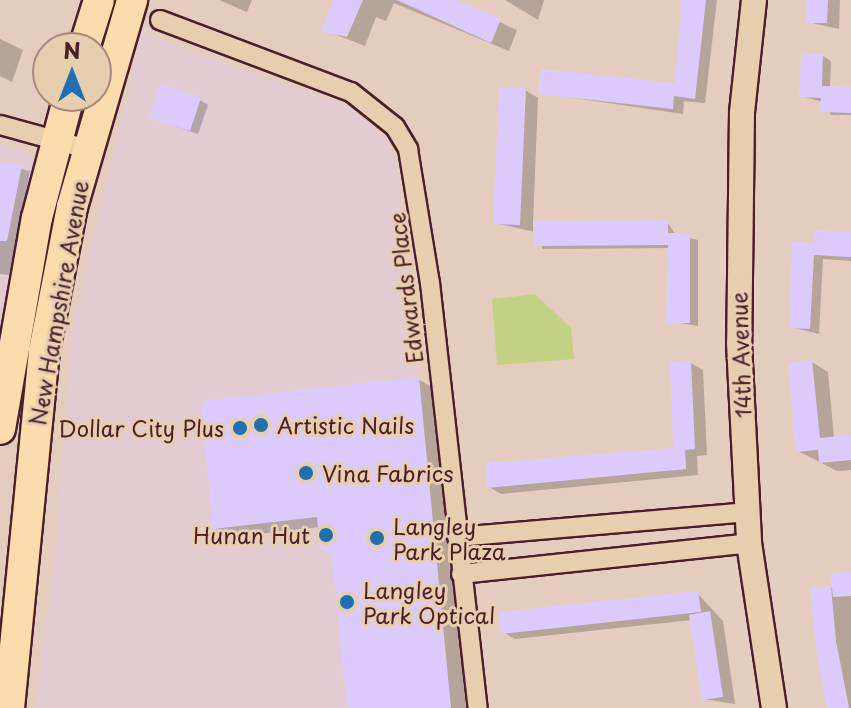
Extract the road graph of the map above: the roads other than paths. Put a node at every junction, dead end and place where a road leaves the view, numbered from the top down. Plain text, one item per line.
1 (99, 0) edge
2 (132, 0) edge
3 (754, 0) edge
4 (160, 20) dead end
5 (89, 32) edge
6 (64, 112) edge
7 (0, 125) edge
8 (55, 140) junction
9 (87, 149) junction
10 (0, 429) edge
11 (746, 512) junction
12 (457, 537) junction
13 (749, 543) junction
14 (461, 574) junction
15 (9, 708) edge
16 (478, 708) edge
17 (774, 708) edge

1 - 5 main road
2 - 9 main road, New Hampshire Avenue
3 - 11 street, 14th Avenue
4 - 12 street, Edwards Place
6 - 8 main road, New Hampshire Avenue
7 - 8 street
8 - 9 street
8 - 10 main road, New Hampshire Avenue
9 - 15 main road, New Hampshire Avenue
11 - 12 street
11 - 13 street, 14th Avenue
12 - 14 street, Edwards Place
13 - 14 street
13 - 17 street, 14th Avenue
14 - 16 street, Edwards Place

